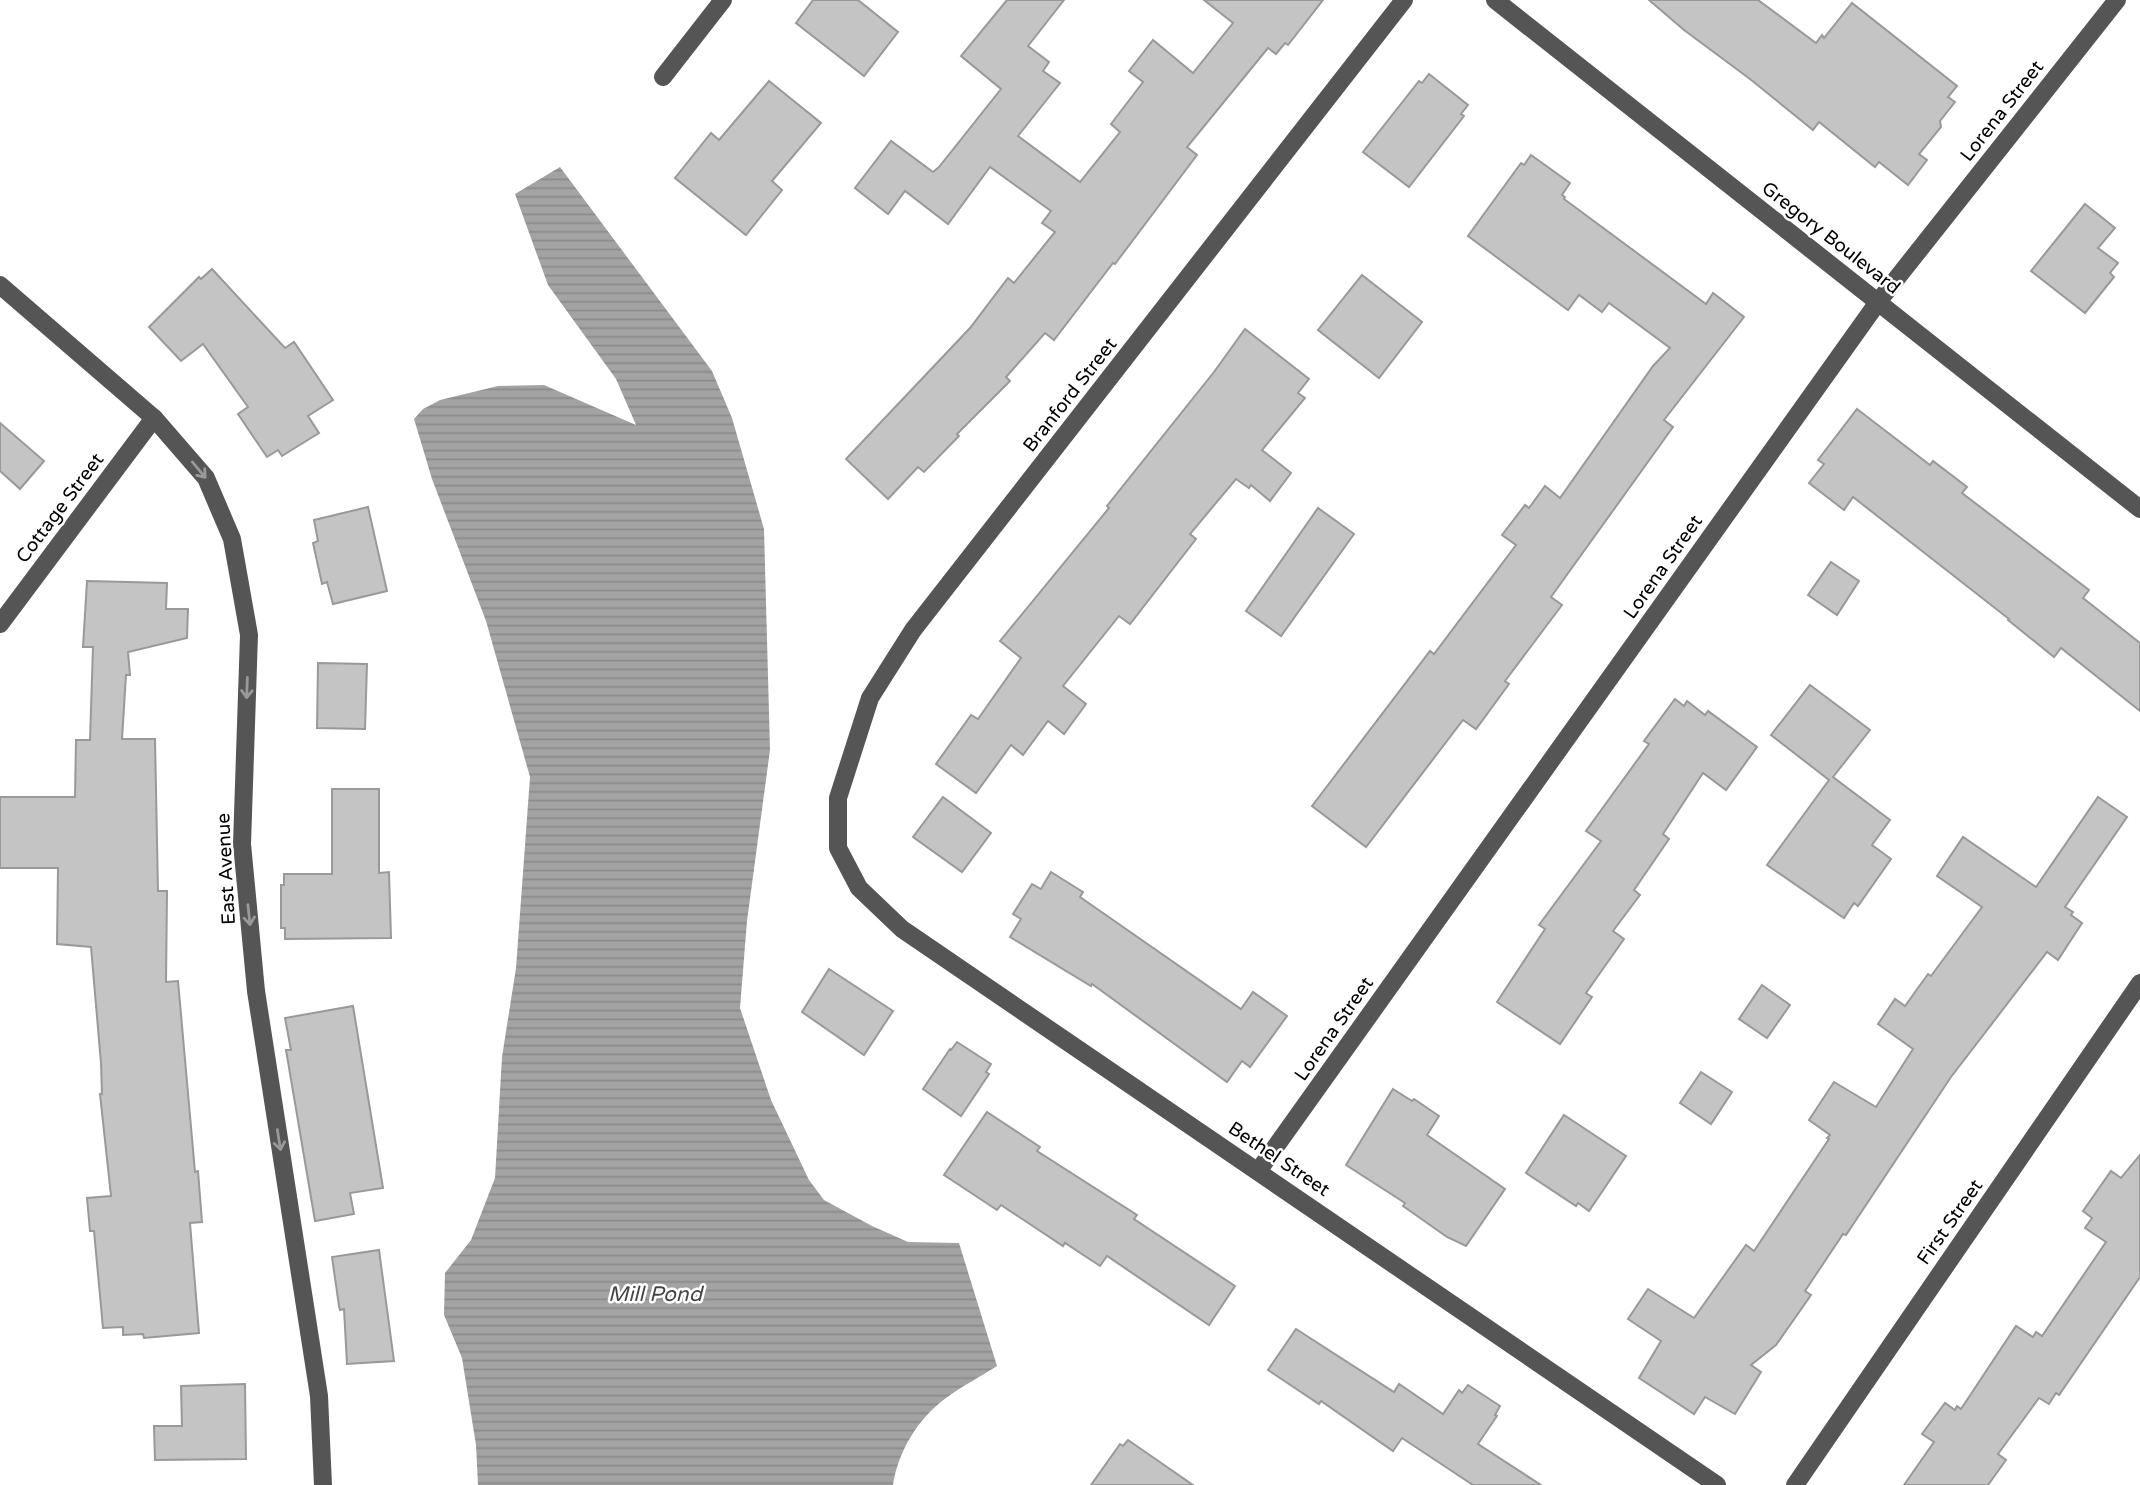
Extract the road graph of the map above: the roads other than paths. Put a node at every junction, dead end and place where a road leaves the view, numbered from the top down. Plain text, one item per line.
1 (723, 0) edge
2 (1404, 0) edge
3 (1495, 0) edge
4 (2117, 0) edge
5 (663, 77) dead end
6 (4, 286) edge
7 (1878, 302) junction
8 (155, 418) junction
9 (2140, 509) edge
10 (0, 624) edge
11 (838, 848) joint
12 (2140, 983) edge
13 (1259, 1170) junction
14 (323, 1485) edge
15 (1717, 1485) edge
16 (1795, 1485) edge

1 - 5 street
2 - 11 street, Branford Street
3 - 7 street, Gregory Boulevard
4 - 7 street, Lorena Street
6 - 8 street, East Avenue
7 - 9 street, Gregory Boulevard
7 - 13 street, Lorena Street
8 - 10 street, Cottage Street
8 -> 14 street, East Avenue
11 - 13 street, Bethel Street
12 - 16 street, First Street
13 - 15 street, Bethel Street

